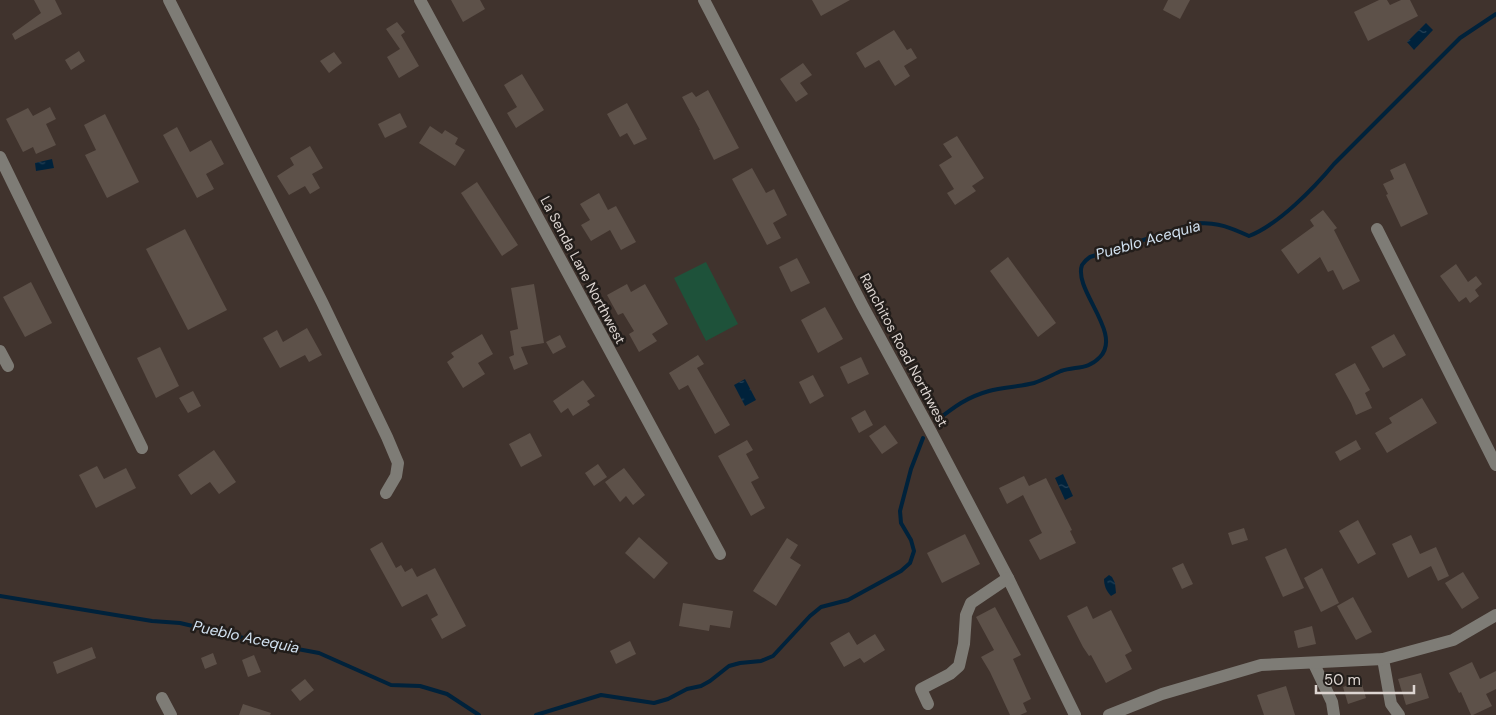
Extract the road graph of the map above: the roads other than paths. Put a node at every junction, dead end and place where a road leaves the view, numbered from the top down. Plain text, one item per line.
1 (169, 0) edge
2 (420, 0) edge
3 (704, 0) edge
4 (0, 157) edge
5 (1377, 229) dead end
6 (0, 351) edge
7 (8, 366) dead end
8 (142, 448) dead end
9 (1496, 465) edge
10 (386, 493) dead end
11 (720, 554) dead end
12 (1008, 578) junction
13 (1494, 621) edge
14 (1383, 659) junction
15 (1314, 664) junction
16 (162, 698) dead end
17 (928, 704) dead end
18 (171, 715) edge
19 (1075, 715) edge
20 (1109, 715) edge
21 (1334, 715) edge
22 (1399, 715) edge

1 - 10 street
2 - 11 street, La Senda Lane Northwest
3 - 12 street, Ranchitos Road Northwest
4 - 8 street
5 - 9 street
6 - 7 street
12 - 17 street
12 - 19 street, Ranchitos Road Northwest
13 - 14 street
14 - 15 street
14 - 22 street
15 - 20 street
15 - 21 street
16 - 18 street

